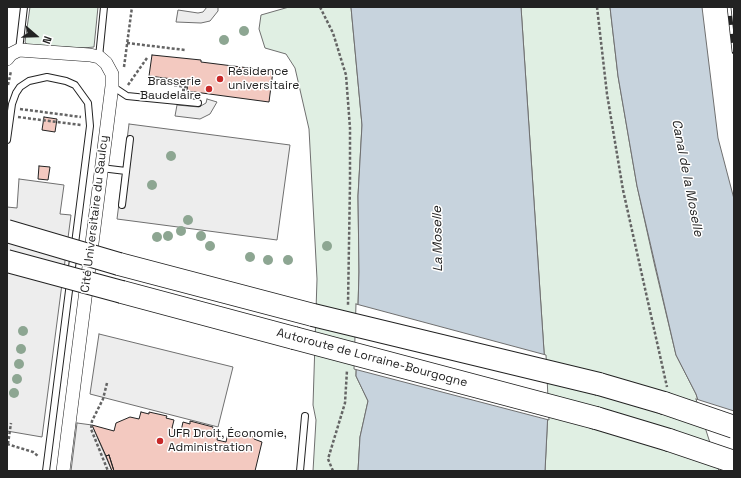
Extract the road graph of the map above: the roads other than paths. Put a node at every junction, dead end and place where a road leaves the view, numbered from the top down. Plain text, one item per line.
1 (24, 7) edge
2 (104, 7) edge
3 (19, 50) junction
4 (98, 57) junction
5 (7, 59) edge
6 (117, 90) junction
7 (198, 103) dead end
8 (8, 136) edge
9 (130, 139) dead end
10 (7, 140) edge
11 (101, 168) junction
12 (126, 171) junction
13 (122, 205) dead end
14 (7, 231) edge
15 (7, 261) edge
16 (305, 416) dead end
17 (734, 427) edge
18 (734, 462) edge
19 (46, 471) edge
20 (63, 471) edge
21 (300, 471) edge

1 - 3 lane
2 - 4 lane
3 - 4 street
3 - 5 street
4 - 6 street, Cité Universitaire du Saulcy
6 - 7 lane
6 - 11 street, Cité Universitaire du Saulcy
8 - 10 lane
8 - 19 lane
9 - 12 lane
11 - 12 lane
11 - 20 street, Cité Universitaire du Saulcy
12 - 13 lane
14 - 17 highway, bridge
15 - 18 highway, Autoroute de Lorraine-Bourgogne, bridge
16 - 21 lane

